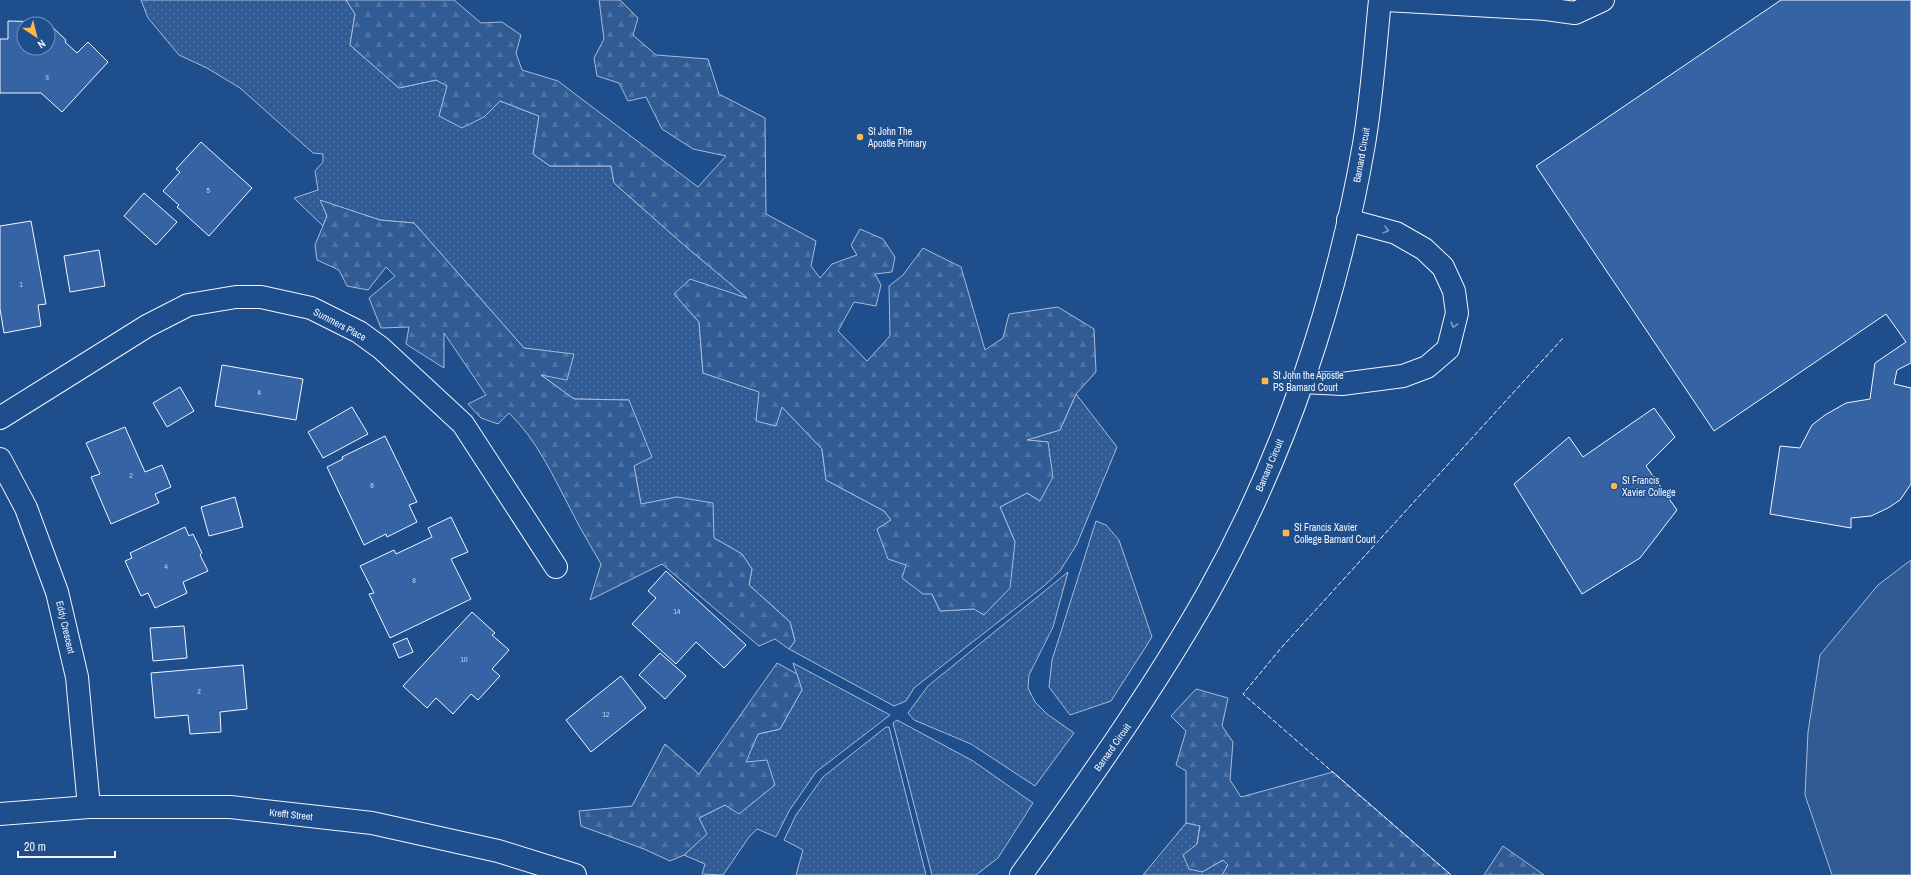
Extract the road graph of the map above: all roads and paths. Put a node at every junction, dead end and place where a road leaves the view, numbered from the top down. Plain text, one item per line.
1 (1380, 0) edge
2 (1386, 0) edge
3 (1572, 0) edge
4 (1603, 0) edge
5 (1546, 9) junction
6 (1348, 220) junction
7 (1302, 382) junction
8 (0, 418) edge
9 (0, 459) edge
10 (556, 567) dead end
11 (89, 807) junction
12 (0, 814) edge
13 (575, 875) edge
14 (1021, 875) edge

1 - 6 street, Barnard Circuit
2 - 5 street
3 - 5 street
4 - 5 street
6 - 7 street, Barnard Circuit
6 -> 7 street
7 - 14 street, Barnard Circuit
8 - 10 street, Summers Place
9 - 11 street, Eddy Crescent
11 - 12 street, Krefft Street
11 - 13 street, Krefft Street

